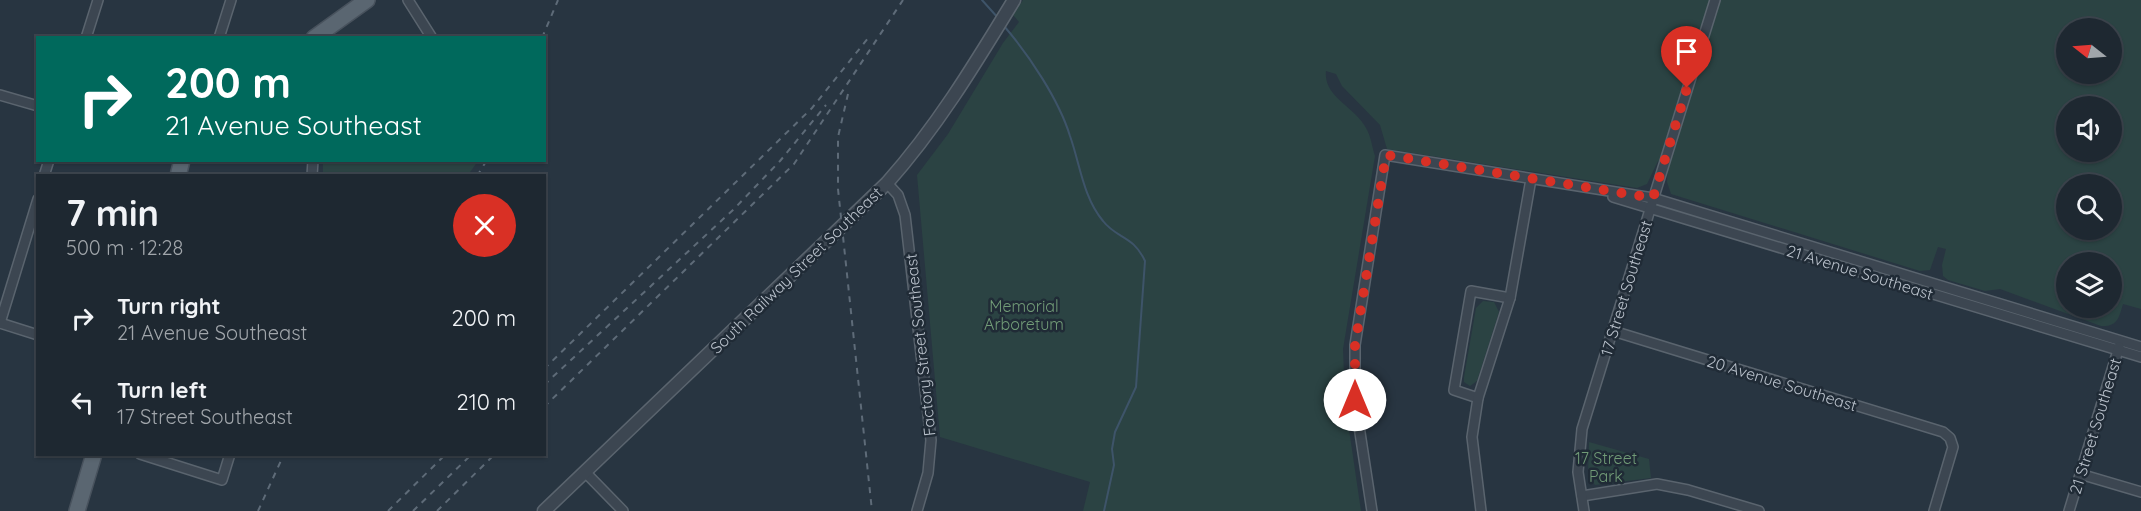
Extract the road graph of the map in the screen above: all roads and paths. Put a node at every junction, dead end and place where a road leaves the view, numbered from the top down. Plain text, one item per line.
1 (98, 0) edge
2 (239, 0) edge
3 (367, 0) edge
4 (408, 0) edge
5 (1714, 0) edge
6 (230, 4) edge
7 (1012, 4) edge
8 (87, 36) edge
9 (220, 36) edge
10 (317, 36) edge
11 (431, 36) edge
12 (0, 95) edge
13 (36, 105) edge
14 (1531, 179) junction
15 (887, 183) junction
16 (1652, 203) junction
17 (36, 206) edge
18 (1510, 298) junction
19 (0, 323) edge
20 (1613, 331) junction
21 (36, 334) edge
22 (2119, 346) junction
23 (2141, 347) edge
24 (2141, 357) edge
25 (1478, 398) junction
26 (93, 456) edge
27 (146, 456) edge
28 (229, 456) edge
29 (585, 472) junction
30 (2080, 474) junction
31 (2141, 492) edge
32 (1582, 496) junction
33 (77, 511) edge
34 (544, 511) edge
35 (623, 511) edge
36 (917, 511) edge
37 (1372, 511) edge
38 (1481, 511) edge
39 (1584, 511) edge
40 (1759, 511) edge
41 (1934, 511) edge
42 (2069, 511) edge

1 - 8 street
2 - 6 street
3 - 10 main road
4 - 11 street
5 - 16 street, 17 Street Southeast
6 - 9 street
7 - 15 street, South Railway Street Southeast
12 - 13 street
14 - 16 street, 21 Avenue Southeast
14 - 18 street
14 - 37 street, 21 Avenue Southeast
15 - 29 street, South Railway Street Southeast
15 - 36 street, Factory Street Southeast
16 - 20 street, 17 Street Southeast
16 - 22 street, 21 Avenue Southeast
17 - 19 street
18 - 25 street
18 - 25 street
19 - 21 street
20 - 32 street, 17 Street Southeast
20 - 41 street, 20 Avenue Southeast
22 - 23 street, 21 Avenue Southeast
22 - 24 street, 21 Avenue Southeast
22 - 30 street, 21 Street Southeast
25 - 38 street
26 - 33 main road
27 - 28 street
29 - 34 street, South Railway Street Southeast
29 - 35 street
30 - 31 street
30 - 42 street, 21 Street Southeast
32 - 39 street, 17 Street Southeast
32 - 40 street

